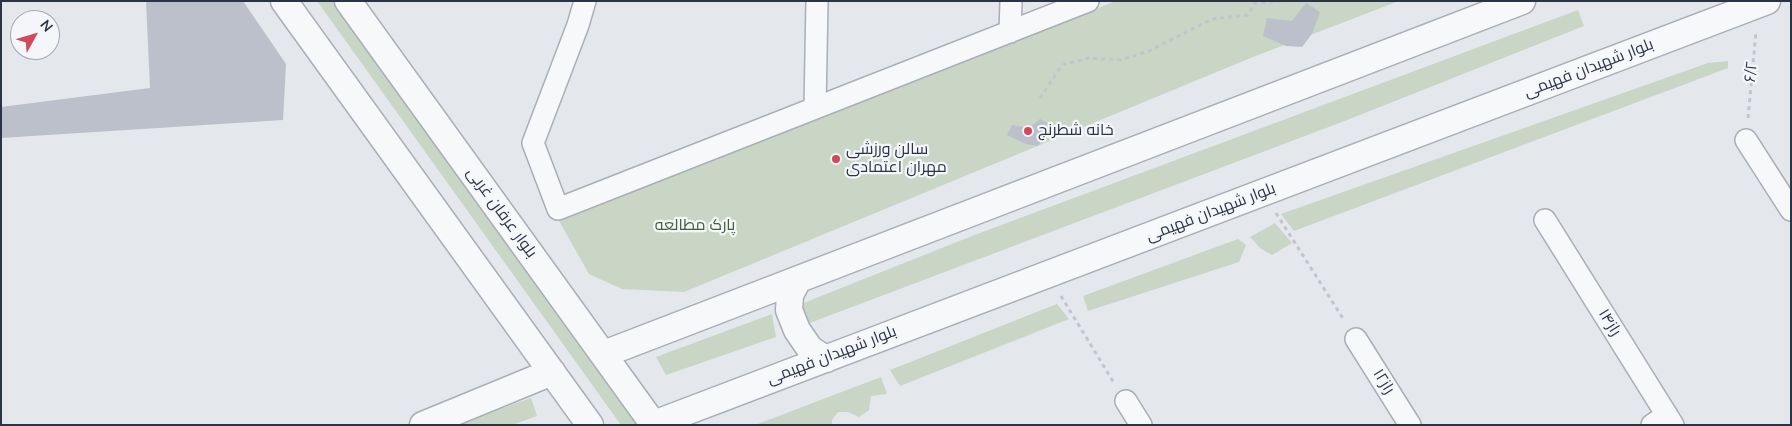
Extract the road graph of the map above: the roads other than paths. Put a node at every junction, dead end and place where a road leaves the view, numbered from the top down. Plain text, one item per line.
1 (284, 1) edge
2 (348, 1) edge
3 (584, 1) edge
4 (818, 1) edge
5 (1011, 1) edge
6 (1088, 1) edge
7 (1522, 1) edge
8 (1763, 3) edge
9 (1010, 32) junction
10 (815, 108) junction
11 (1746, 140) road end
12 (1791, 210) edge
13 (1544, 220) dead end
14 (798, 280) junction
15 (1356, 339) road end
16 (604, 354) junction
17 (826, 359) junction
18 (552, 372) junction
19 (1126, 401) road end
20 (1664, 422) edge
21 (654, 424) edge
22 (423, 425) edge
23 (590, 425) edge
24 (1141, 425) edge
25 (1410, 425) edge

1 - 18 street
2 - 16 street, بلوار عرفان غربی
3 - 10 street
4 - 10 street
5 - 9 street
6 - 9 street
7 - 14 street
8 - 17 street, بلوار شهیدان فهیمی
9 - 10 street
11 - 12 street
13 - 20 street, راز۱۴
14 - 16 street
14 - 17 street
15 - 25 street, راز۱۲
16 - 21 street, بلوار عرفان غربی
17 - 21 street, بلوار شهیدان فهیمی
18 - 22 street
18 - 23 street
19 - 24 street

